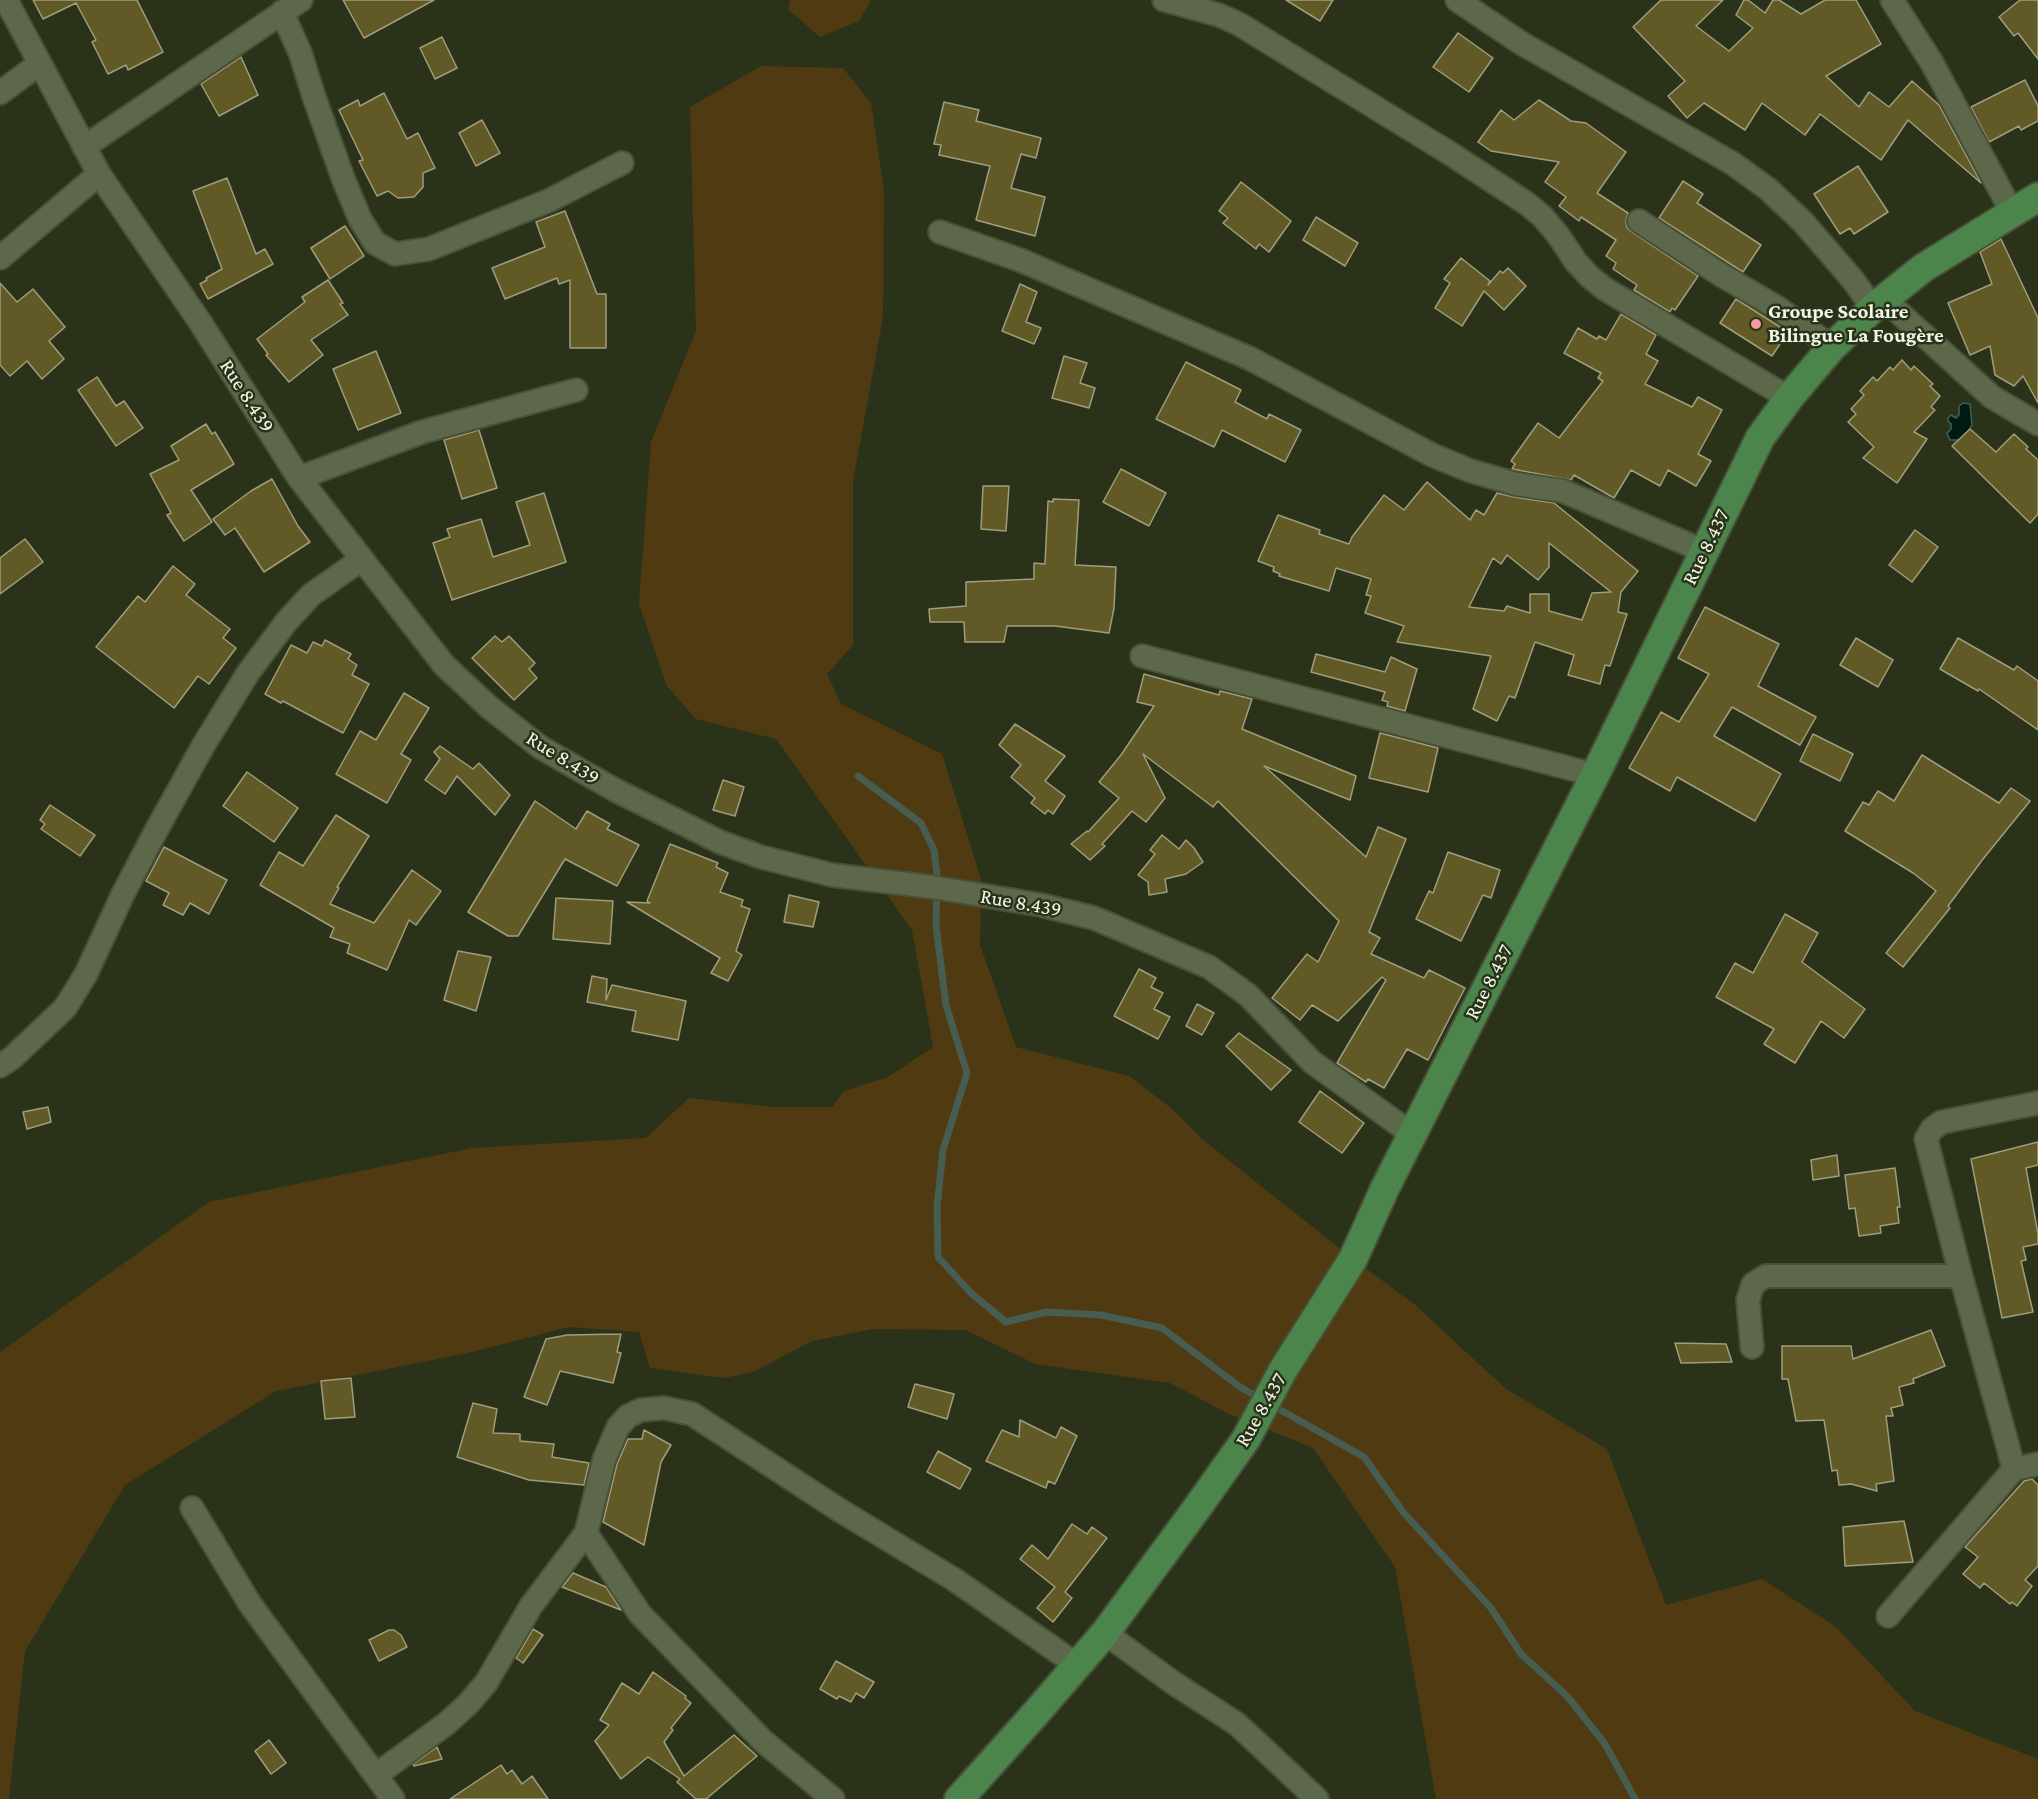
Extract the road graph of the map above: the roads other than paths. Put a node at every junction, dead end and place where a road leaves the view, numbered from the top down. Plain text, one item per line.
1 (6, 0) edge
2 (1164, 0) edge
3 (1457, 0) edge
4 (1892, 0) edge
5 (292, 6) edge
6 (39, 64) junction
7 (0, 93) edge
8 (84, 147) junction
9 (622, 164) dead end
10 (99, 174) junction
11 (2038, 197) edge
12 (2012, 212) junction
13 (1639, 221) dead end
14 (940, 232) dead end
15 (0, 258) edge
16 (1878, 303) junction
17 (1832, 347) junction
18 (576, 390) dead end
19 (1789, 398) junction
20 (2038, 424) edge
21 (299, 478) junction
22 (1704, 551) junction
23 (362, 559) junction
24 (1142, 656) dead end
25 (1595, 775) junction
26 (0, 1066) edge
27 (2038, 1103) edge
28 (1412, 1134) junction
29 (1961, 1276) junction
30 (1752, 1347) dead end
31 (2038, 1464) edge
32 (2014, 1469) junction
33 (192, 1508) dead end
34 (586, 1533) junction
35 (1888, 1616) dead end
36 (1105, 1633) junction
37 (1077, 1665) junction
38 (376, 1775) junction
39 (393, 1799) edge
40 (833, 1799) edge
41 (958, 1799) edge
42 (1317, 1799) edge

1 - 6 street, Rue 8.439
2 - 19 street
3 - 16 street
4 - 12 street
5 - 8 street
5 - 9 street
6 - 7 street
6 - 8 street, Rue 8.439
8 - 10 street, Rue 8.439
10 - 15 street
10 - 21 street, Rue 8.439
11 - 12 main road, Rue 8.437
12 - 16 main road, Rue 8.437
13 - 17 street
14 - 22 street
16 - 17 main road, Rue 8.437
16 - 20 street
17 - 19 main road, Rue 8.437
18 - 21 street
19 - 22 main road, Rue 8.437
21 - 23 street, Rue 8.439
22 - 25 main road, Rue 8.437
23 - 26 street
23 - 28 street, Rue 8.439
24 - 25 street
25 - 28 main road, Rue 8.437
27 - 29 street
28 - 36 main road, Rue 8.437
29 - 30 street
29 - 32 street
31 - 32 street
32 - 35 street
33 - 38 street
34 - 37 street
34 - 38 street
34 - 40 street
36 - 37 main road, Rue 8.437
36 - 42 street
37 - 41 main road, Rue 8.437
38 - 39 street

